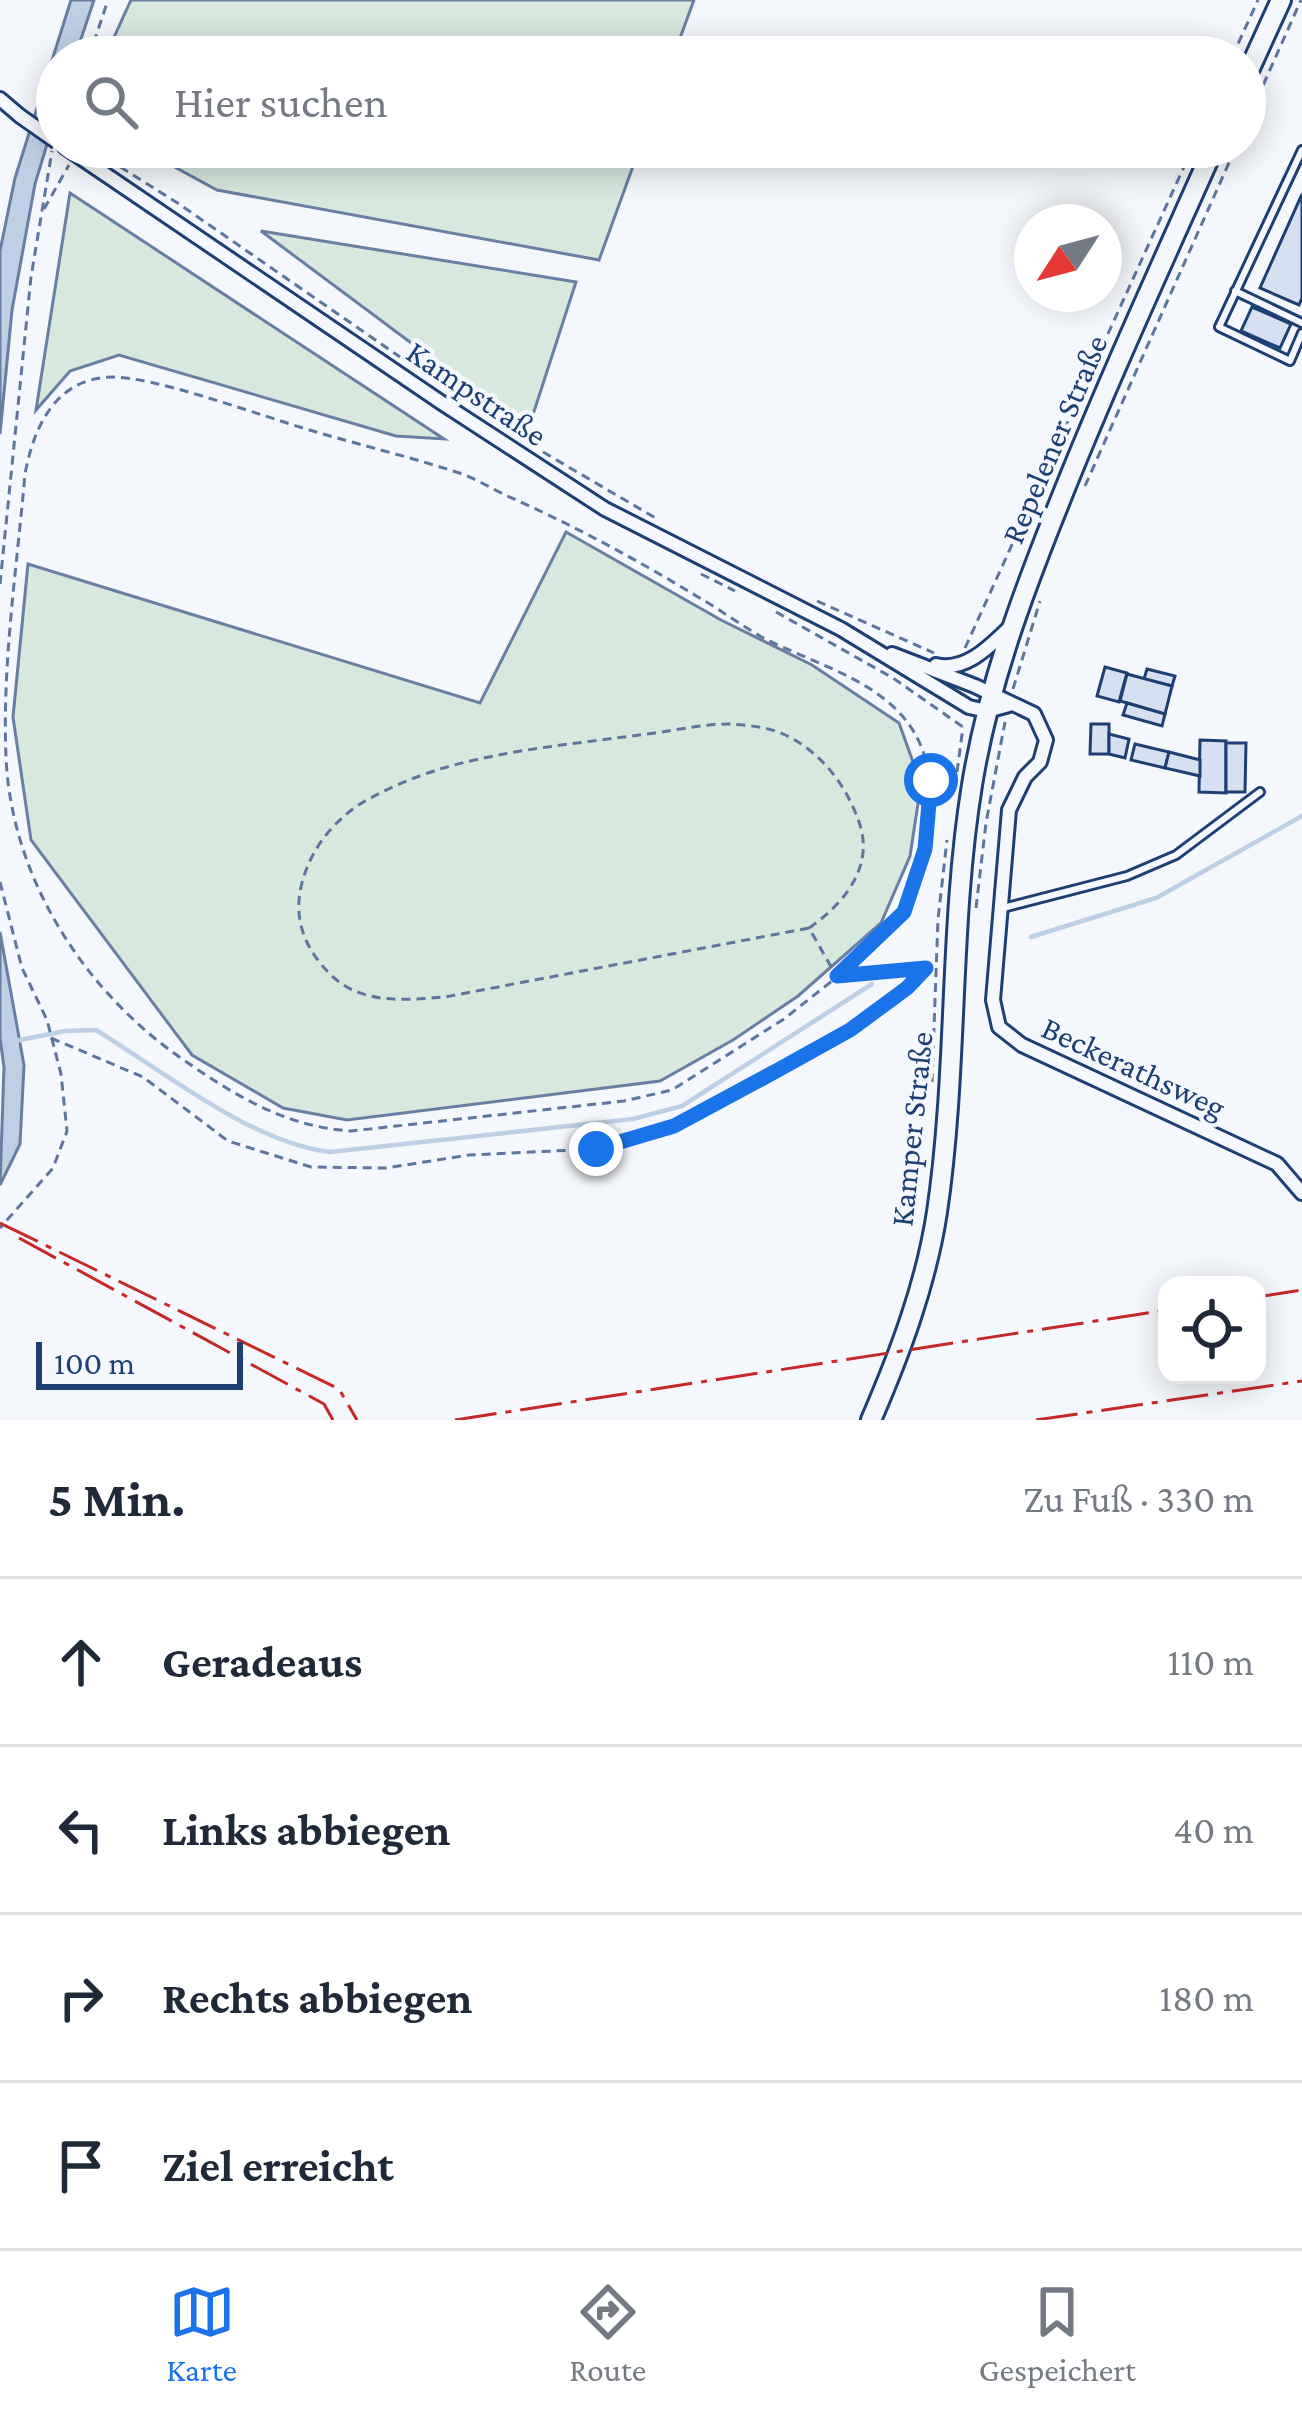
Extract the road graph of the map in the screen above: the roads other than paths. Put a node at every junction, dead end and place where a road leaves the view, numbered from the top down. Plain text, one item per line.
1 (1281, 0) edge
2 (1265, 36) edge
3 (0, 99) edge
4 (36, 126) edge
5 (1302, 150) edge
6 (99, 168) edge
7 (1205, 168) edge
8 (1235, 291) junction
9 (1302, 323) edge
10 (1302, 333) edge
11 (1011, 627) junction
12 (879, 650) junction
13 (916, 661) junction
14 (989, 702) junction
15 (1260, 792) dead end
16 (1003, 908) junction
17 (1302, 1193) edge
18 (871, 1420) edge

1 - 2 main road
3 - 4 street, Kampstraße, bridge
5 - 8 lane
6 - 12 street, Kampstraße
7 - 11 main road, Repelener Straße
8 - 9 lane
8 - 10 lane
11 - 13 street, Kampstraße
11 - 14 main road, Repelener Straße
12 - 13 street, Kampstraße
12 - 14 street, Kampstraße
13 - 14 street, Kampstraße
14 - 16 street, Beckerathsweg
14 - 18 main road, Kamper Straße
15 - 16 lane
16 - 17 street, Beckerathsweg

